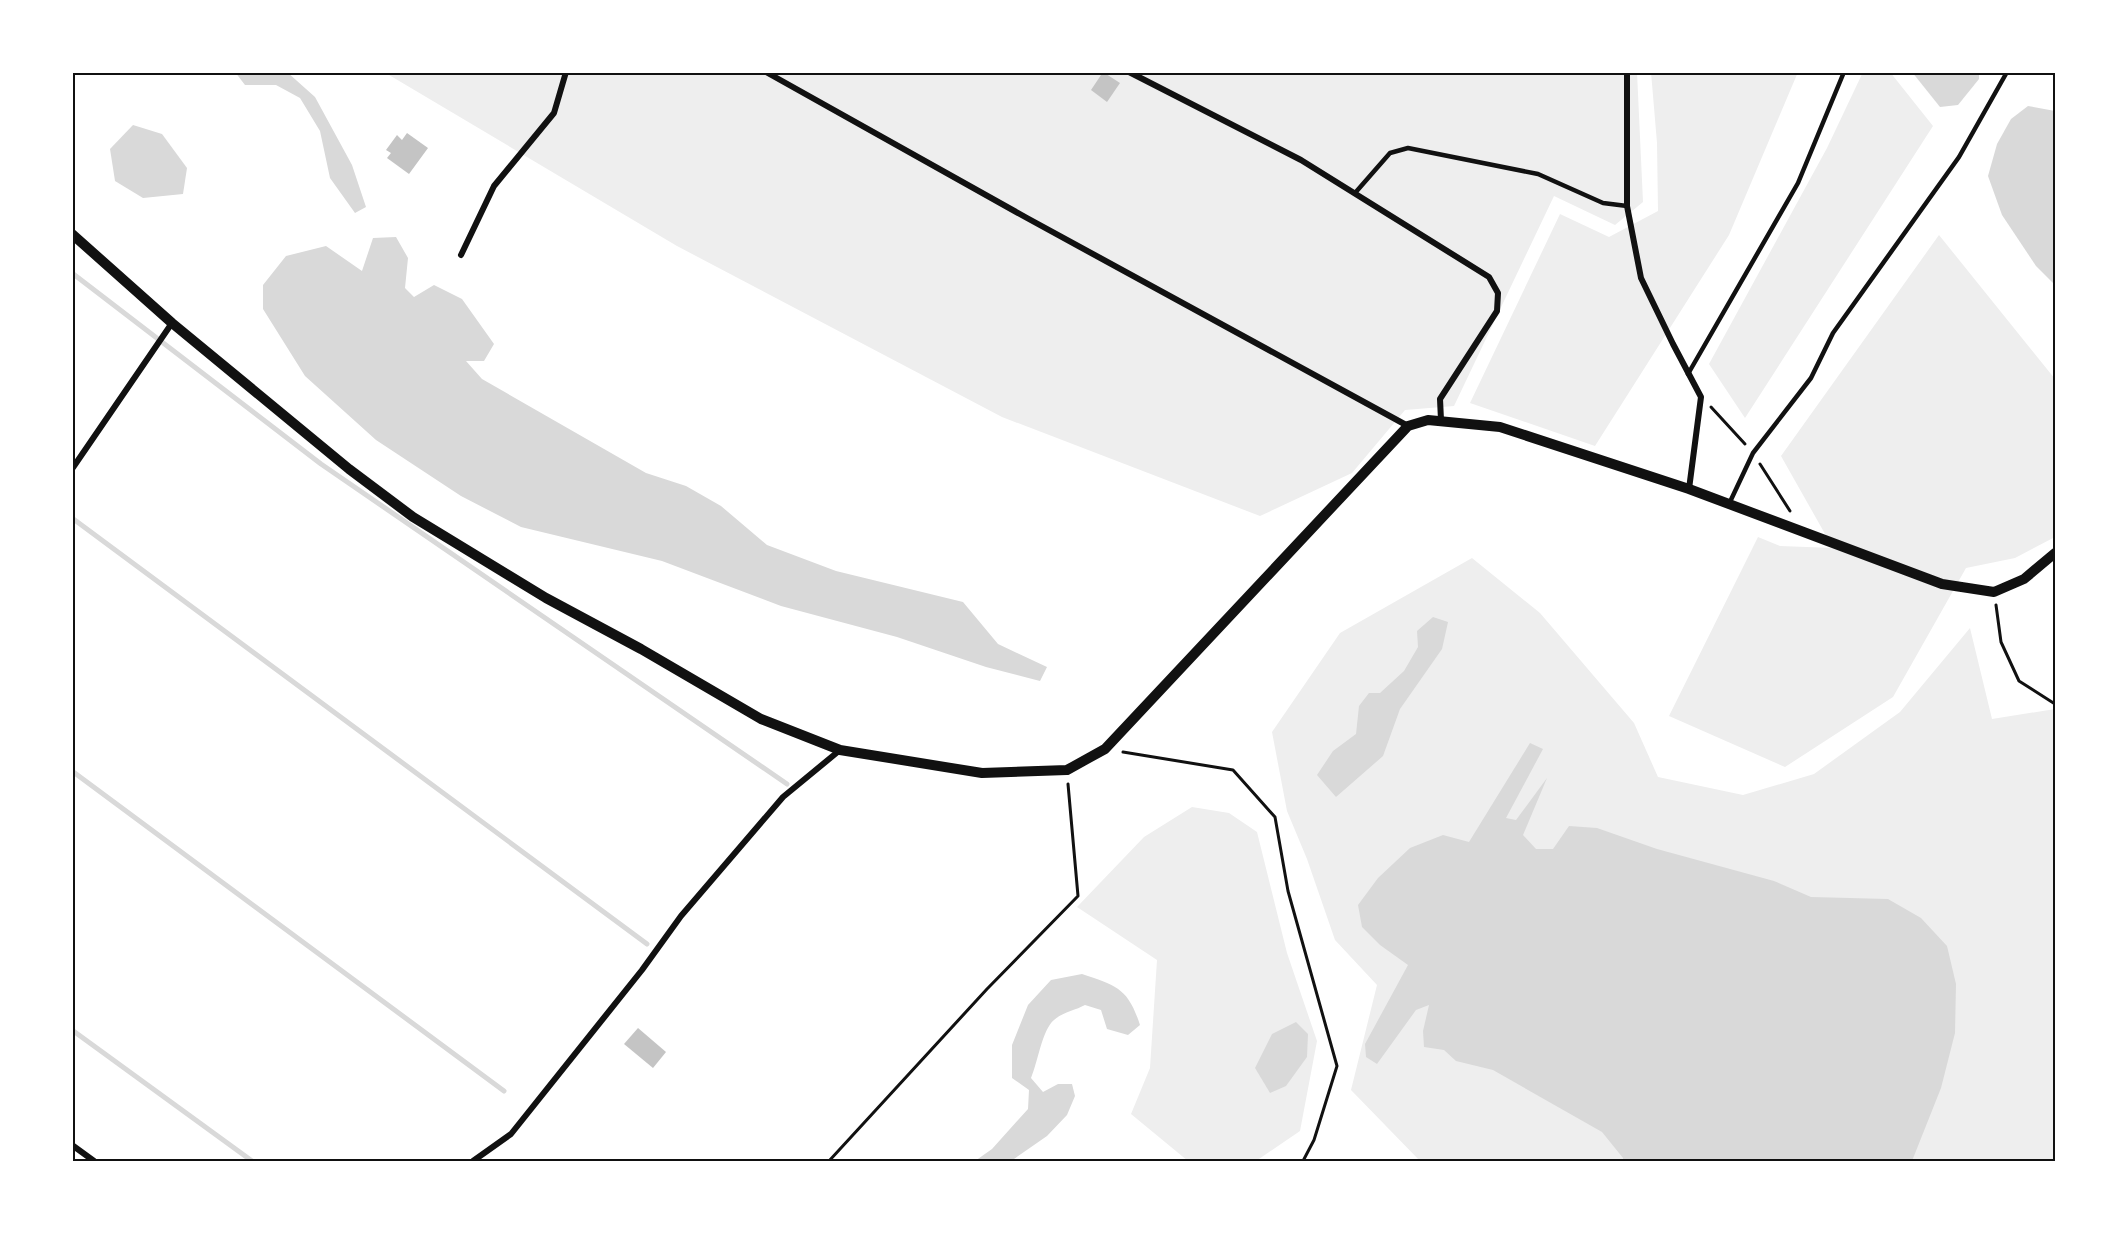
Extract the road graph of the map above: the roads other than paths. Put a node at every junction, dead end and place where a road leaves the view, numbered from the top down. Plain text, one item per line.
1 (566, 72) edge
2 (766, 72) edge
3 (1129, 72) edge
4 (1627, 72) edge
5 (1844, 72) edge
6 (2007, 72) edge
7 (1355, 193) junction
8 (1627, 206) junction
9 (72, 234) edge
10 (461, 255) dead end
11 (172, 323) junction
12 (1688, 374) junction
13 (1441, 420) junction
14 (1408, 426) junction
15 (72, 469) edge
16 (1689, 489) junction
17 (1729, 504) junction
18 (2055, 553) edge
19 (840, 750) junction
20 (72, 1145) edge
21 (94, 1161) edge
22 (473, 1161) edge

1 - 10 street
2 - 14 street
3 - 7 street
4 - 8 street
5 - 12 lane
6 - 17 lane
7 - 8 lane
7 - 13 street
8 - 12 street
9 - 11 street
11 - 15 street
11 - 19 street
12 - 16 street
13 - 14 street
13 - 16 street
14 - 19 street
16 - 17 street
17 - 18 street
19 - 22 street
20 - 21 street

